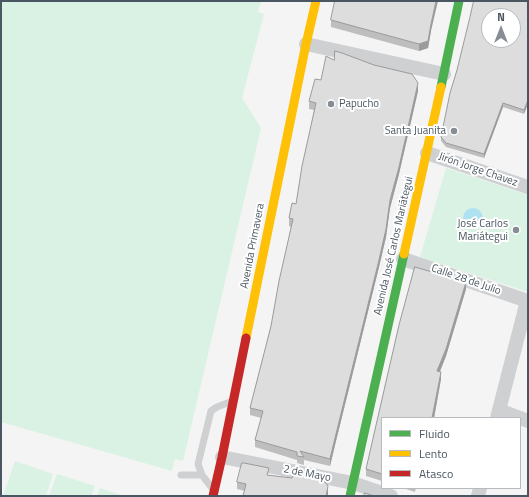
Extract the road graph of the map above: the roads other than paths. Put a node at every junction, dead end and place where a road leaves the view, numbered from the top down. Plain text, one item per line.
1 (316, 1) edge
2 (459, 1) edge
3 (307, 8) dead end
4 (311, 21) junction
5 (306, 44) junction
6 (444, 74) junction
7 (427, 152) junction
8 (528, 186) edge
9 (403, 259) junction
10 (528, 301) edge
11 (234, 400) junction
12 (498, 414) edge
13 (511, 417) edge
14 (222, 457) junction
15 (181, 475) dead end
16 (202, 475) junction
17 (351, 490) edge
18 (214, 494) edge
19 (391, 496) edge

1 - 4 street, Avenida Primavera
2 - 6 street, Avenida José Carlos Mariátegui
3 - 4 lane
4 - 5 street, Avenida Primavera
5 - 6 street
5 - 11 street, Avenida Primavera
6 - 7 street, Avenida José Carlos Mariátegui
7 - 8 street, Jirón Jorge Chavez
7 - 9 street, Avenida José Carlos Mariátegui
9 - 10 street, Calle 28 de Julio
9 - 17 street, Avenida José Carlos Mariátegui
10 - 12 street
11 - 14 street, Avenida Primavera
11 - 16 lane
12 - 13 street
14 - 17 street, 2 de Mayo
14 - 18 street, Avenida Primavera
15 - 16 lane
16 - 18 lane
17 - 19 street, 2 de Mayo

